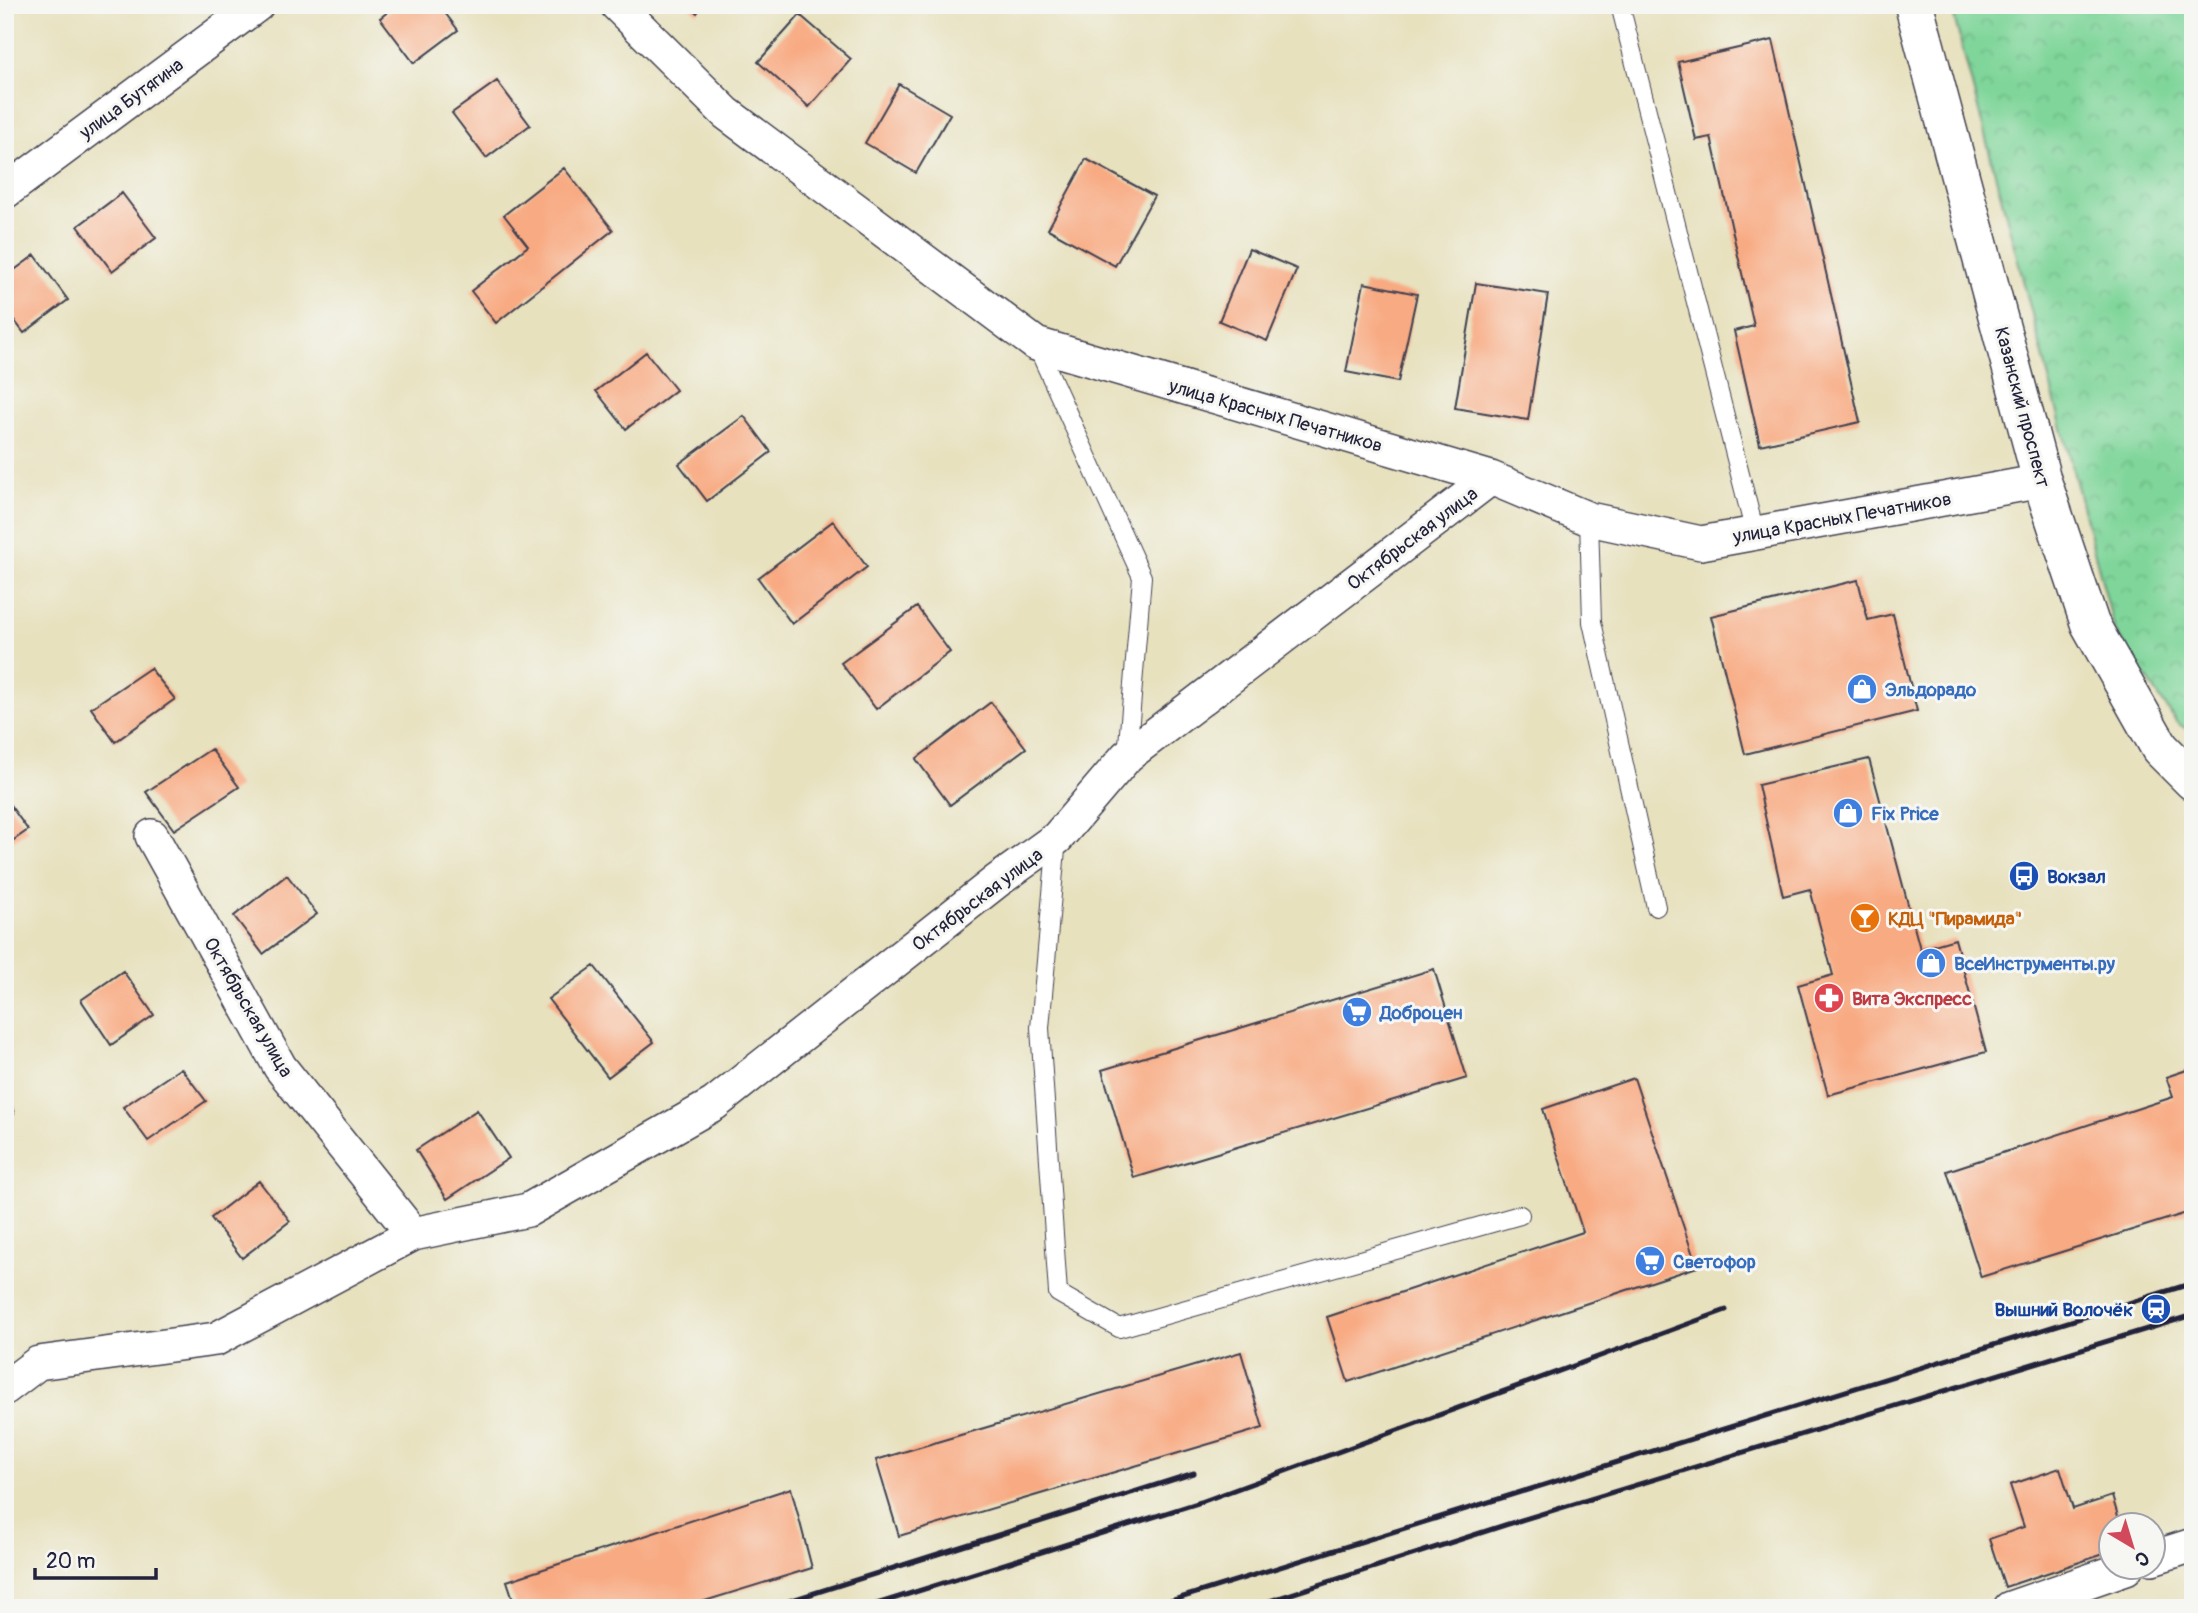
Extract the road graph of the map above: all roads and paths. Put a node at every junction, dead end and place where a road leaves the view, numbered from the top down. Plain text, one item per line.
1 (257, 5) edge
2 (617, 5) edge
3 (1620, 5) edge
4 (1914, 5) edge
5 (5, 192) edge
6 (1036, 344) junction
7 (1491, 478) junction
8 (2042, 481) junction
9 (1589, 519) junction
10 (1755, 533) junction
11 (1127, 755) junction
12 (2193, 781) edge
13 (152, 836) dead end
14 (1057, 838) junction
15 (1656, 907) dead end
16 (1520, 1215) dead end
17 (413, 1234) junction
18 (5, 1388) edge
19 (2193, 1545) edge
20 (2166, 1554) edge
21 (2096, 1578) edge
22 (2011, 1608) edge

1 - 5 street, улица Бутягина
2 - 6 street, улица Красных Печатников
3 - 10 lane
4 - 8 street, Казанский проспект
6 - 7 street, улица Красных Печатников
6 - 11 lane
7 - 9 street, улица Красных Печатников
7 - 11 street, Октябрьская улица
8 - 10 street, улица Красных Печатников
8 - 12 street, Казанский проспект
9 - 10 street, улица Красных Печатников
9 - 15 lane
11 - 14 street, Октябрьская улица
13 - 17 street, Октябрьская улица
14 - 16 lane
14 - 17 street, Октябрьская улица
17 - 18 street, Октябрьская улица
19 - 20 street
21 - 22 street

